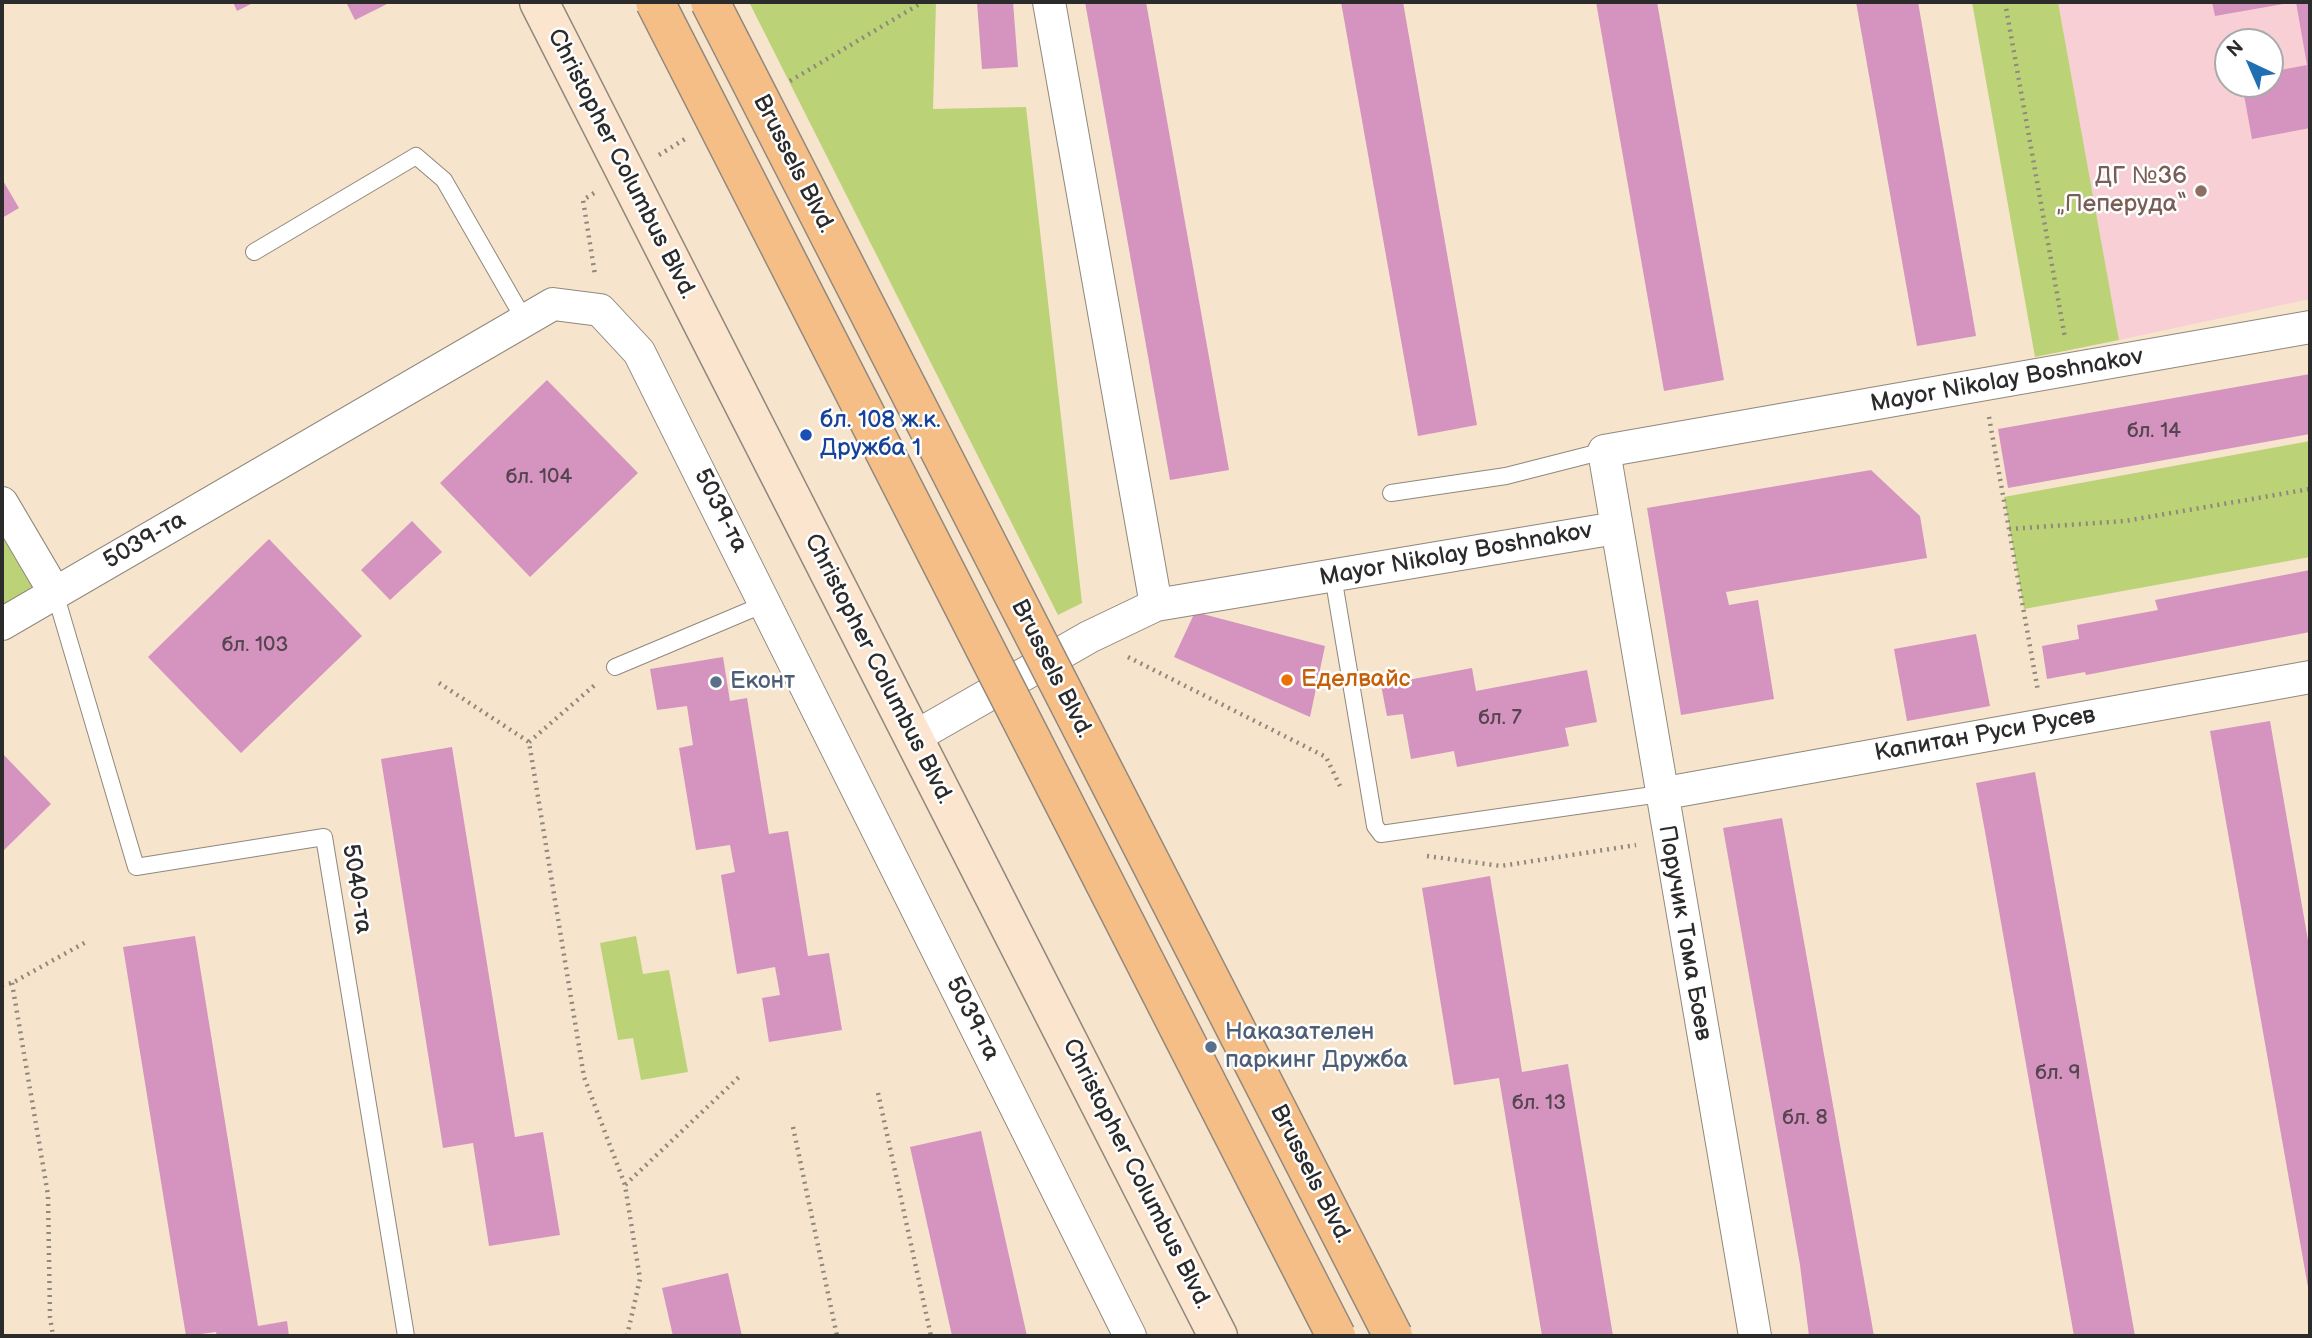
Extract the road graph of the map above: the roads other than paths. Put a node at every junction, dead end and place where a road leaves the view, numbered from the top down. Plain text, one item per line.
1 (539, 2) edge
2 (655, 2) edge
3 (710, 2) edge
4 (1049, 2) edge
5 (254, 252) dead end
6 (525, 321) junction
7 (2310, 327) edge
8 (1604, 452) junction
9 (1391, 493) dead end
10 (2, 503) edge
11 (1616, 528) junction
12 (1333, 576) junction
13 (55, 593) junction
14 (766, 603) junction
15 (1156, 605) junction
16 (2, 624) edge
17 (615, 667) road end
18 (2310, 677) edge
19 (913, 738) junction
20 (1660, 794) junction
21 (406, 1336) edge
22 (1130, 1336) edge
23 (1218, 1336) edge
24 (1336, 1336) edge
25 (1393, 1336) edge
26 (1755, 1336) edge

1 - 19 main road, Christopher Columbus Blvd.
2 - 24 main road, Brussels Blvd., bridge
3 - 25 main road, Brussels Blvd., bridge
4 - 15 street
5 - 6 lane
6 - 13 street, 5039-та
6 - 14 street, 5039-та
7 - 8 street, Мayor Nikolay Boshnakov
8 - 9 lane
8 - 11 street, Мayor Nikolay Boshnakov
10 - 13 street
11 - 12 street, Мayor Nikolay Boshnakov
11 - 20 street, Поручик Тома Боев
12 - 15 street, Мayor Nikolay Boshnakov
12 - 20 lane
13 - 16 street, 5039-та
13 - 21 lane, 5040-та
14 - 17 lane
14 - 22 street, 5039-та
15 - 19 street, Мayor Nikolay Boshnakov
18 - 20 street, Капитан Руси Русев
19 - 23 main road, Christopher Columbus Blvd.
20 - 26 street, Поручик Тома Боев

